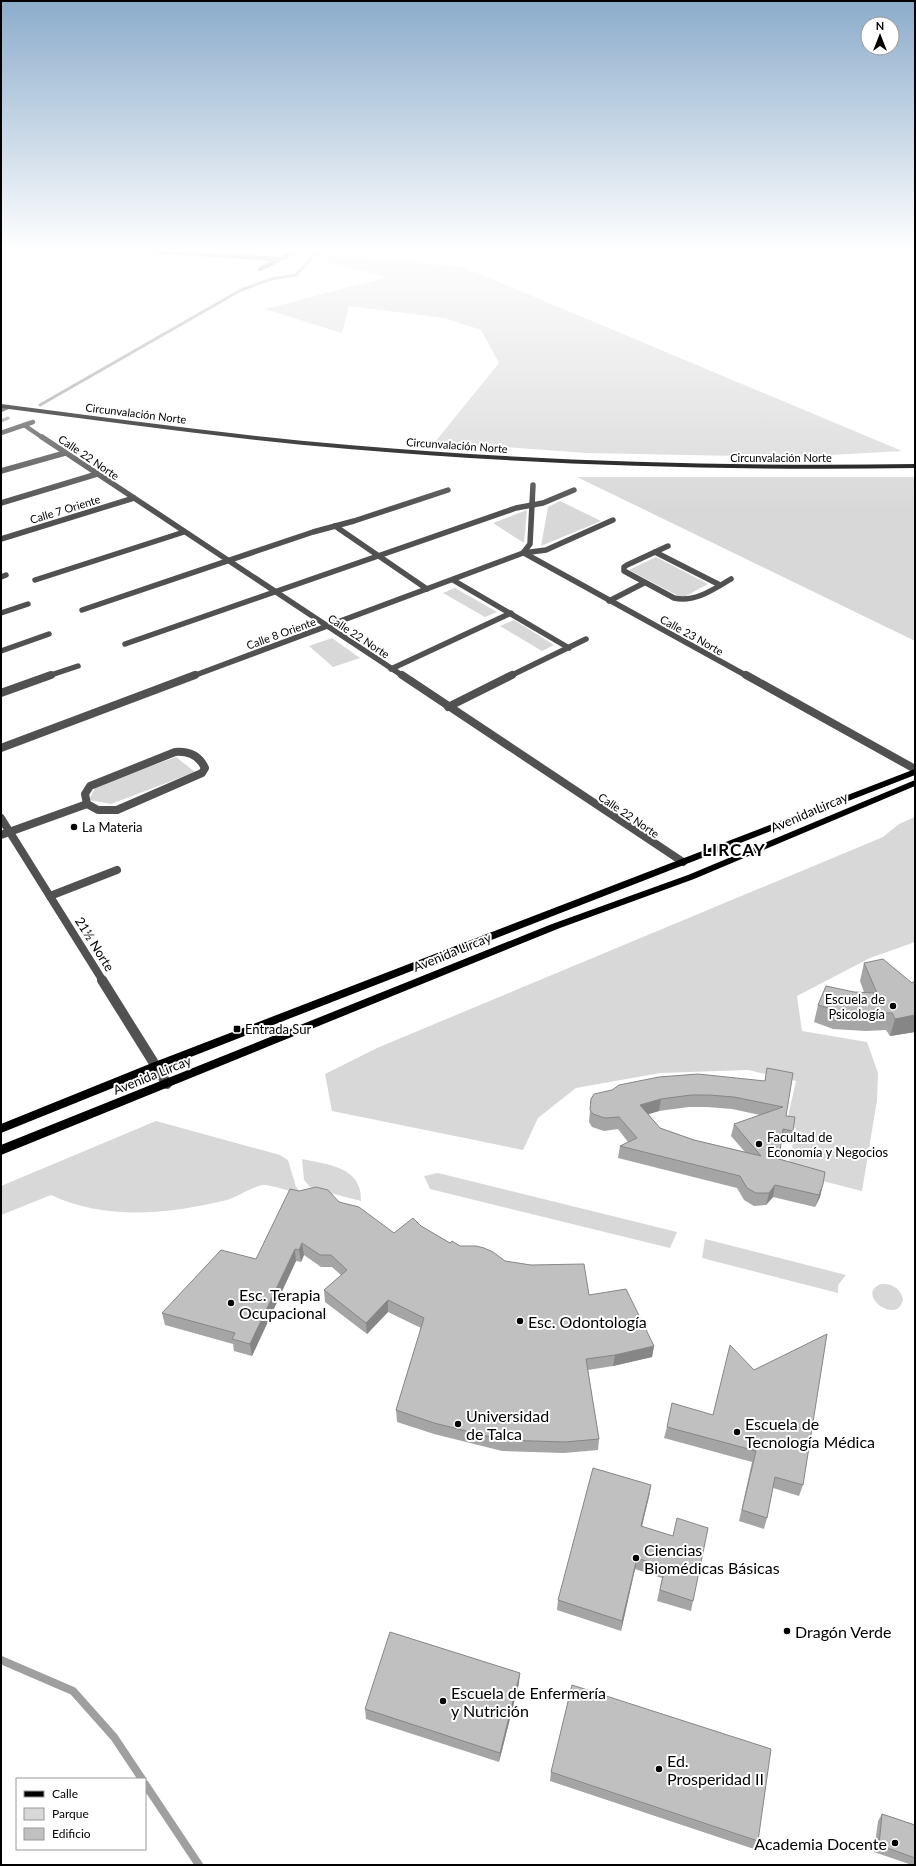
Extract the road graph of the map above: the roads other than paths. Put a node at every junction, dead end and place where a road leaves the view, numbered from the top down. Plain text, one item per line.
1 (4, 407) edge
2 (1, 410) edge
3 (33, 422) dead end
4 (24, 425) junction
5 (1, 433) edge
6 (65, 453) junction
7 (915, 466) edge
8 (1, 471) edge
9 (97, 474) junction
10 (533, 485) dead end
11 (448, 490) dead end
12 (574, 490) dead end
13 (134, 498) junction
14 (1, 503) edge
15 (532, 505) junction
16 (613, 520) dead end
17 (335, 526) junction
18 (184, 532) junction
19 (1, 539) edge
20 (668, 546) dead end
21 (655, 552) junction
22 (523, 553) junction
23 (378, 556) junction
24 (228, 561) junction
25 (731, 579) dead end
26 (35, 580) dead end
27 (453, 580) junction
28 (644, 583) junction
29 (720, 585) junction
30 (427, 590) junction
31 (275, 592) junction
32 (608, 601) junction
33 (28, 604) dead end
34 (82, 610) dead end
35 (1, 613) edge
36 (511, 613) junction
37 (327, 627) junction
38 (49, 634) dead end
39 (586, 639) dead end
40 (125, 644) dead end
41 (569, 648) junction
42 (1, 651) edge
43 (78, 666) dead end
44 (391, 669) junction
45 (1, 693) edge
46 (448, 707) junction
47 (1, 748) edge
48 (915, 769) edge
49 (915, 772) edge
50 (915, 783) edge
51 (87, 804) junction
52 (1, 818) edge
53 (10, 832) junction
54 (1, 835) edge
55 (683, 862) junction
56 (118, 870) dead end
57 (691, 877) junction
58 (50, 896) junction
59 (156, 1066) junction
60 (167, 1084) junction
61 (1, 1129) edge
62 (1, 1150) edge

1 - 2 street
1 - 7 main road, Circunvalación Norte
3 - 4 street
4 - 5 street
4 - 6 street, Calle 22 Norte
6 - 8 street
6 - 9 street, Calle 22 Norte
9 - 13 street, Calle 22 Norte
9 - 14 street
10 - 15 street
11 - 17 street
12 - 15 street
13 - 18 street, Calle 22 Norte
13 - 19 street, Calle 7 Oriente
15 - 22 street
15 - 23 street
16 - 22 street, Calle 8 Oriente
17 - 23 street
17 - 24 street
18 - 24 street, Calle 22 Norte
18 - 26 street
20 - 21 street
21 - 28 street
21 - 29 street
22 - 27 street, Calle 8 Oriente
22 - 32 street, Calle 23 Norte
23 - 30 street
23 - 31 street
24 - 31 street, Calle 22 Norte
24 - 34 street
25 - 29 street
27 - 30 street, Calle 8 Oriente
27 - 36 street
28 - 29 street
28 - 32 street
30 - 37 street, Calle 8 Oriente
31 - 37 street, Calle 22 Norte
31 - 40 street
32 - 48 street, Calle 23 Norte
33 - 35 street
36 - 41 street
36 - 44 street
37 - 44 street, Calle 22 Norte
37 - 47 street, Calle 8 Oriente
38 - 42 street
39 - 41 street
41 - 46 street
43 - 45 street
44 - 46 street, Calle 22 Norte
46 - 55 street, Calle 22 Norte
49 - 55 main road, Avenida Lircay
50 - 57 main road, Avenida Lircay
51 - 51 street
51 - 53 street
52 - 53 street, 21½ Norte
53 - 54 street
53 - 58 street, 21½ Norte
55 - 57 main road
55 - 59 main road, Avenida Lircay
56 - 58 street
57 - 60 main road, Avenida Lircay
58 - 59 street, 21½ Norte
59 - 60 street, 21½ Norte
59 - 61 main road, Avenida Lircay
60 - 62 main road, Avenida Lircay

